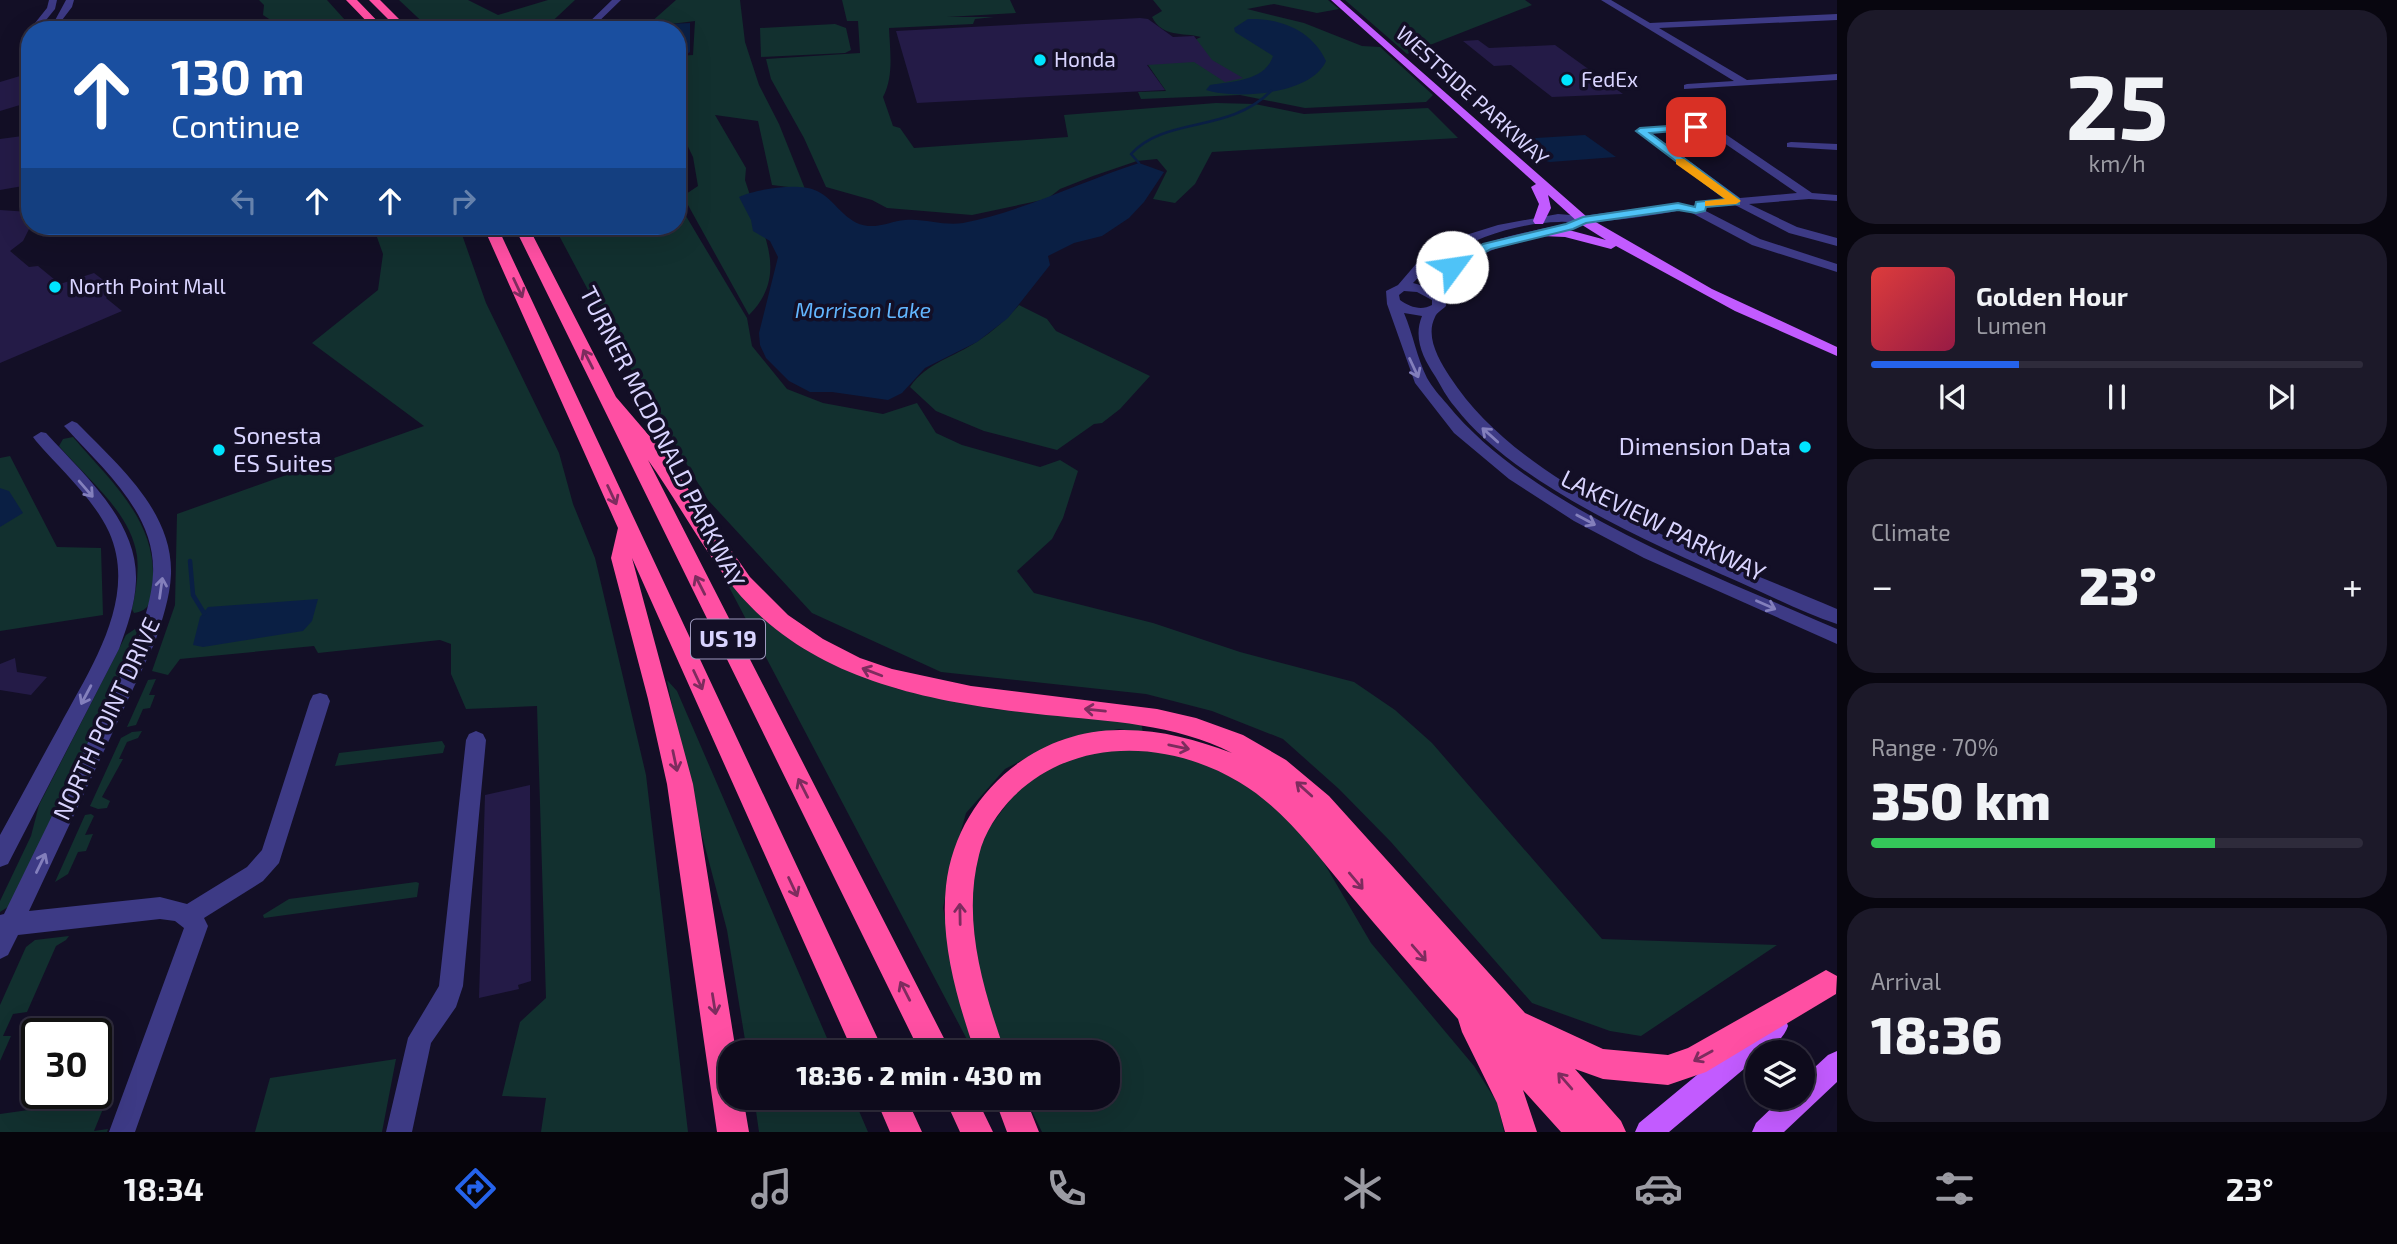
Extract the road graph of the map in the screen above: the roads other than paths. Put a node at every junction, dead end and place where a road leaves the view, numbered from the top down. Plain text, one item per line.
1 (53, 0) edge
2 (70, 0) edge
3 (351, 0) edge
4 (374, 0) edge
5 (617, 0) edge
6 (1335, 0) edge
7 (1605, 0) edge
8 (1837, 17) edge
9 (41, 21) edge
10 (57, 21) edge
11 (372, 21) edge
12 (396, 21) edge
13 (595, 21) edge
14 (1649, 26) junction
15 (1837, 77) edge
16 (1742, 82) junction
17 (1687, 87) dead end
18 (1791, 145) dead end
19 (1837, 147) edge
20 (1527, 172) junction
21 (1809, 196) junction
22 (1837, 198) edge
23 (1736, 201) junction
24 (1698, 207) junction
25 (1583, 220) junction
26 (1542, 227) junction
27 (493, 235) edge
28 (526, 235) edge
29 (1837, 242) edge
30 (1633, 251) junction
31 (1837, 268) edge
32 (1403, 287) junction
33 (1395, 303) junction
34 (1434, 305) junction
35 (1837, 352) edge
36 (609, 400) junction
37 (72, 426) dead end
38 (41, 437) dead end
39 (1545, 477) junction
40 (1527, 485) junction
41 (628, 529) junction
42 (1837, 617) edge
43 (1837, 637) edge
44 (320, 701) dead end
45 (476, 740) dead end
46 (0, 857) edge
47 (188, 915) junction
48 (6, 925) edge
49 (0, 947) edge
50 (1831, 979) edge
51 (1462, 1001) junction
52 (1511, 1020) junction
53 (863, 1040) edge
54 (930, 1040) edge
55 (986, 1040) edge
56 (1837, 1064) edge
57 (896, 1110) edge
58 (965, 1110) edge
59 (1014, 1110) edge
60 (122, 1132) edge
61 (399, 1132) edge
62 (733, 1132) edge
63 (906, 1132) edge
64 (976, 1132) edge
65 (1023, 1132) edge
66 (1521, 1132) edge
67 (1582, 1132) edge
68 (1610, 1132) edge
69 (1648, 1132) edge
70 (1765, 1132) edge

1 - 9 street
2 - 10 street
3 - 11 highway
4 - 12 highway
5 - 13 street
6 - 20 main road, WESTSIDE PARKWAY
7 - 14 street
8 - 14 street
14 - 16 street
15 - 16 street
16 - 17 street
18 - 19 street
20 - 25 main road, WESTSIDE PARKWAY
20 - 26 main road
21 - 22 street
21 - 23 street
21 - 23 street
23 - 24 street
23 - 29 street
24 - 25 street, LAKEVIEW PARKWAY
24 - 31 street
25 - 26 street, LAKEVIEW PARKWAY
25 - 30 main road, WESTSIDE PARKWAY
26 - 30 main road
26 - 32 street, LAKEVIEW PARKWAY
26 - 34 street, LAKEVIEW PARKWAY
27 -> 41 highway, US 19
36 -> 28 highway, TURNER MCDONALD PARKWAY / US 19
30 - 35 main road
32 - 33 street, LAKEVIEW PARKWAY
32 - 34 street
33 - 34 street
33 -> 40 street, LAKEVIEW PARKWAY
39 -> 34 street, LAKEVIEW PARKWAY
52 -> 36 highway
54 -> 36 highway, TURNER MCDONALD PARKWAY / US 19
48 -> 37 street, NORTH POINT DRIVE
38 -> 46 street, NORTH POINT DRIVE
39 - 40 street
39 - 42 street, LAKEVIEW PARKWAY
40 -> 43 street, LAKEVIEW PARKWAY
41 -> 53 highway, US 19
41 -> 62 highway
44 - 47 street
45 - 61 street
47 - 48 street
47 - 60 street
48 - 49 street, NORTH POINT DRIVE
50 -> 52 highway
50 - 69 main road
55 -> 51 highway
51 - 66 highway
51 - 67 highway
68 -> 52 highway
56 - 70 main road
57 - 63 highway
58 - 64 highway
59 - 65 highway

